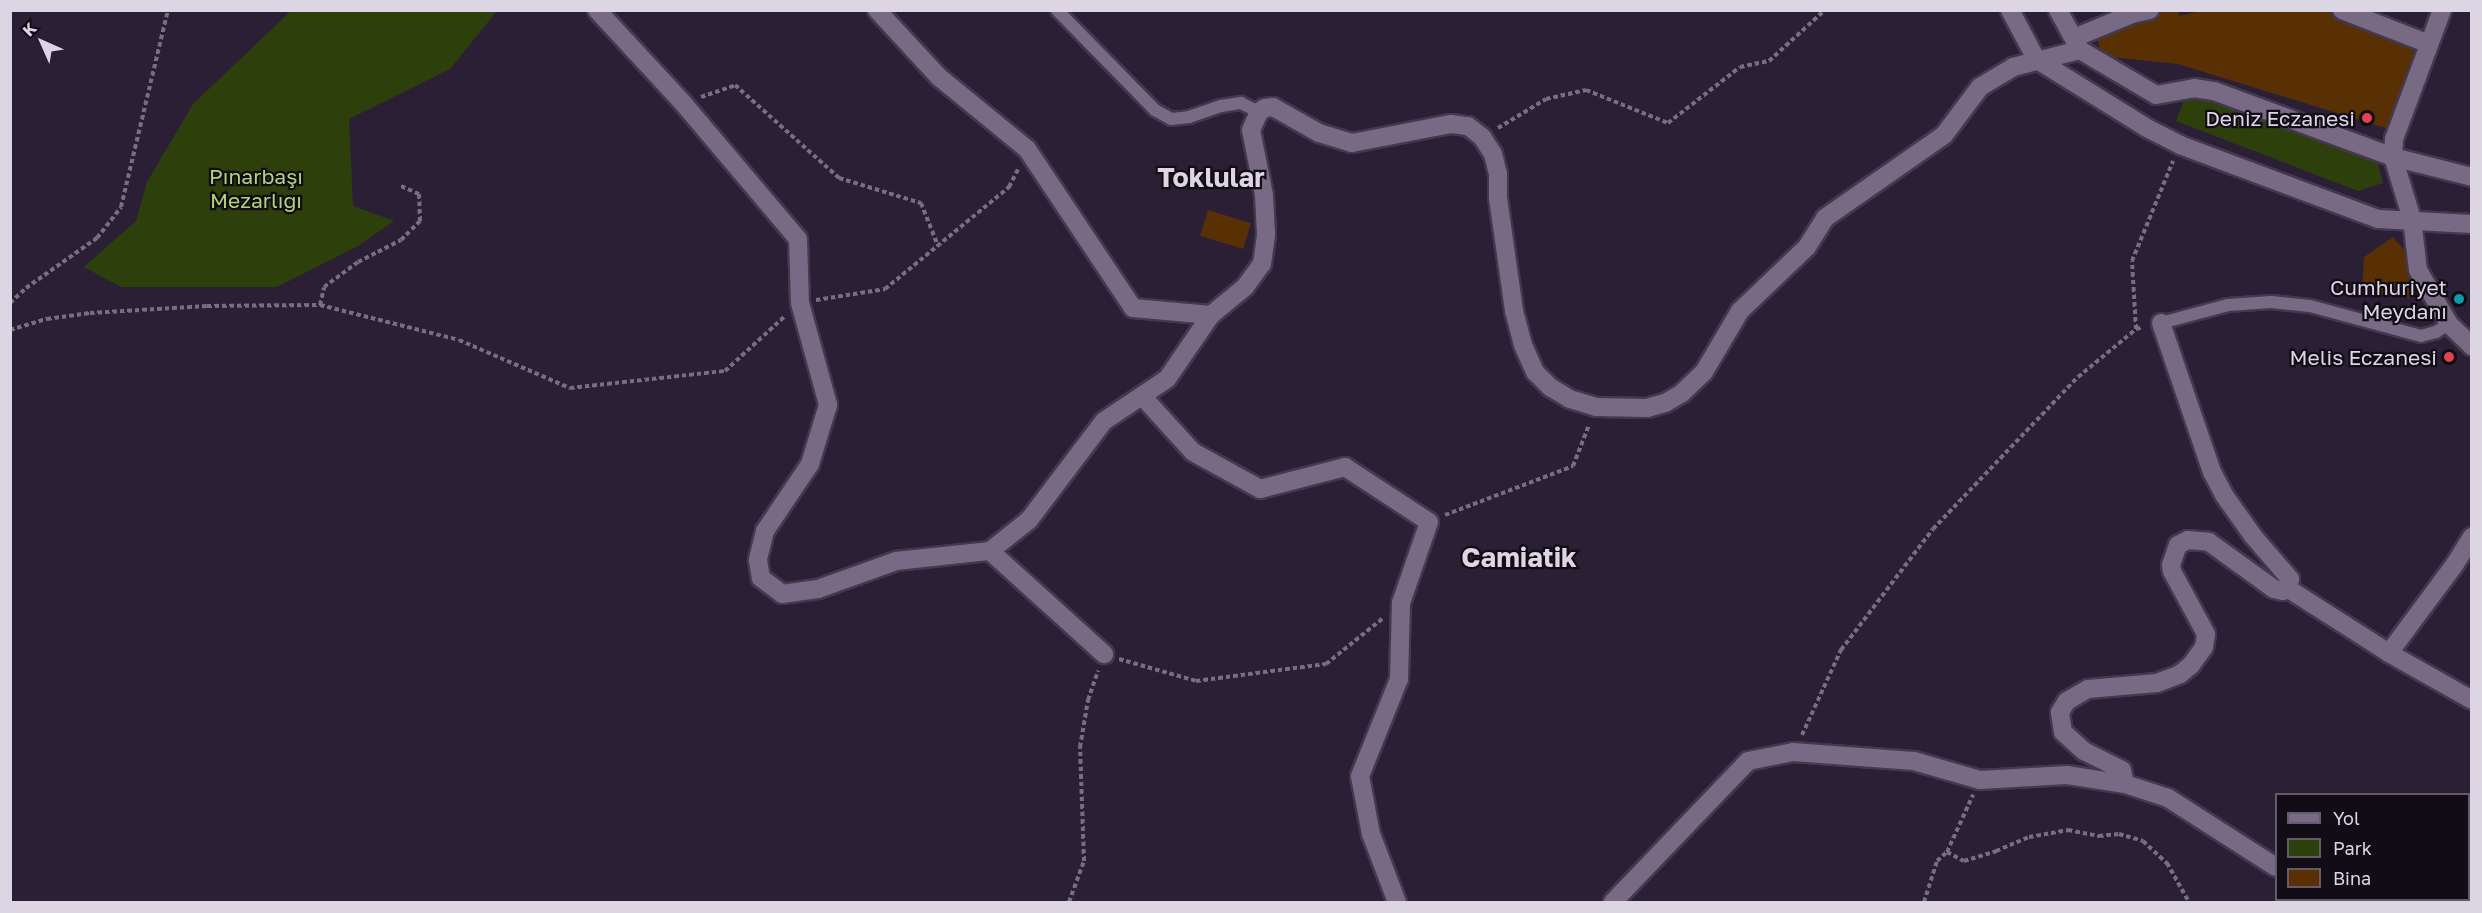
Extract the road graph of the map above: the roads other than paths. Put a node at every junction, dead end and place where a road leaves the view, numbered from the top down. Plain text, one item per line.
1 (597, 10) edge
2 (877, 10) edge
3 (1057, 10) edge
4 (2010, 10) edge
5 (2058, 10) edge
6 (2150, 10) edge
7 (2342, 10) edge
8 (2442, 10) edge
9 (2077, 44) junction
10 (2429, 44) junction
11 (2037, 59) junction
12 (1259, 112) junction
13 (2393, 158) junction
14 (2472, 177) edge
15 (2412, 219) junction
16 (2472, 224) edge
17 (1211, 315) junction
18 (2161, 323) joint
19 (2449, 324) junction
20 (2472, 346) edge
21 (1143, 397) junction
22 (2472, 537) edge
23 (990, 551) junction
24 (2287, 588) junction
25 (2389, 653) junction
26 (1104, 654) road end
27 (2472, 700) edge
28 (2125, 783) junction
29 (2275, 866) edge
30 (1397, 903) edge
31 (1613, 903) edge

1 - 23 street
2 - 17 street
3 - 12 lane
4 - 11 street
5 - 9 street
6 - 9 street
7 - 10 street
8 - 10 street
9 - 11 street
9 - 13 street
10 - 13 street
11 - 12 street
11 - 15 street
12 - 17 street
13 - 14 street
13 - 15 street
15 - 16 street
15 - 19 street
17 - 21 street
18 - 19 lane
18 - 24 street
19 - 20 street
21 - 23 street
21 - 30 street
22 - 25 street
23 - 26 street
24 - 25 street
24 - 28 street
25 - 27 street
28 - 29 street
28 - 31 street

